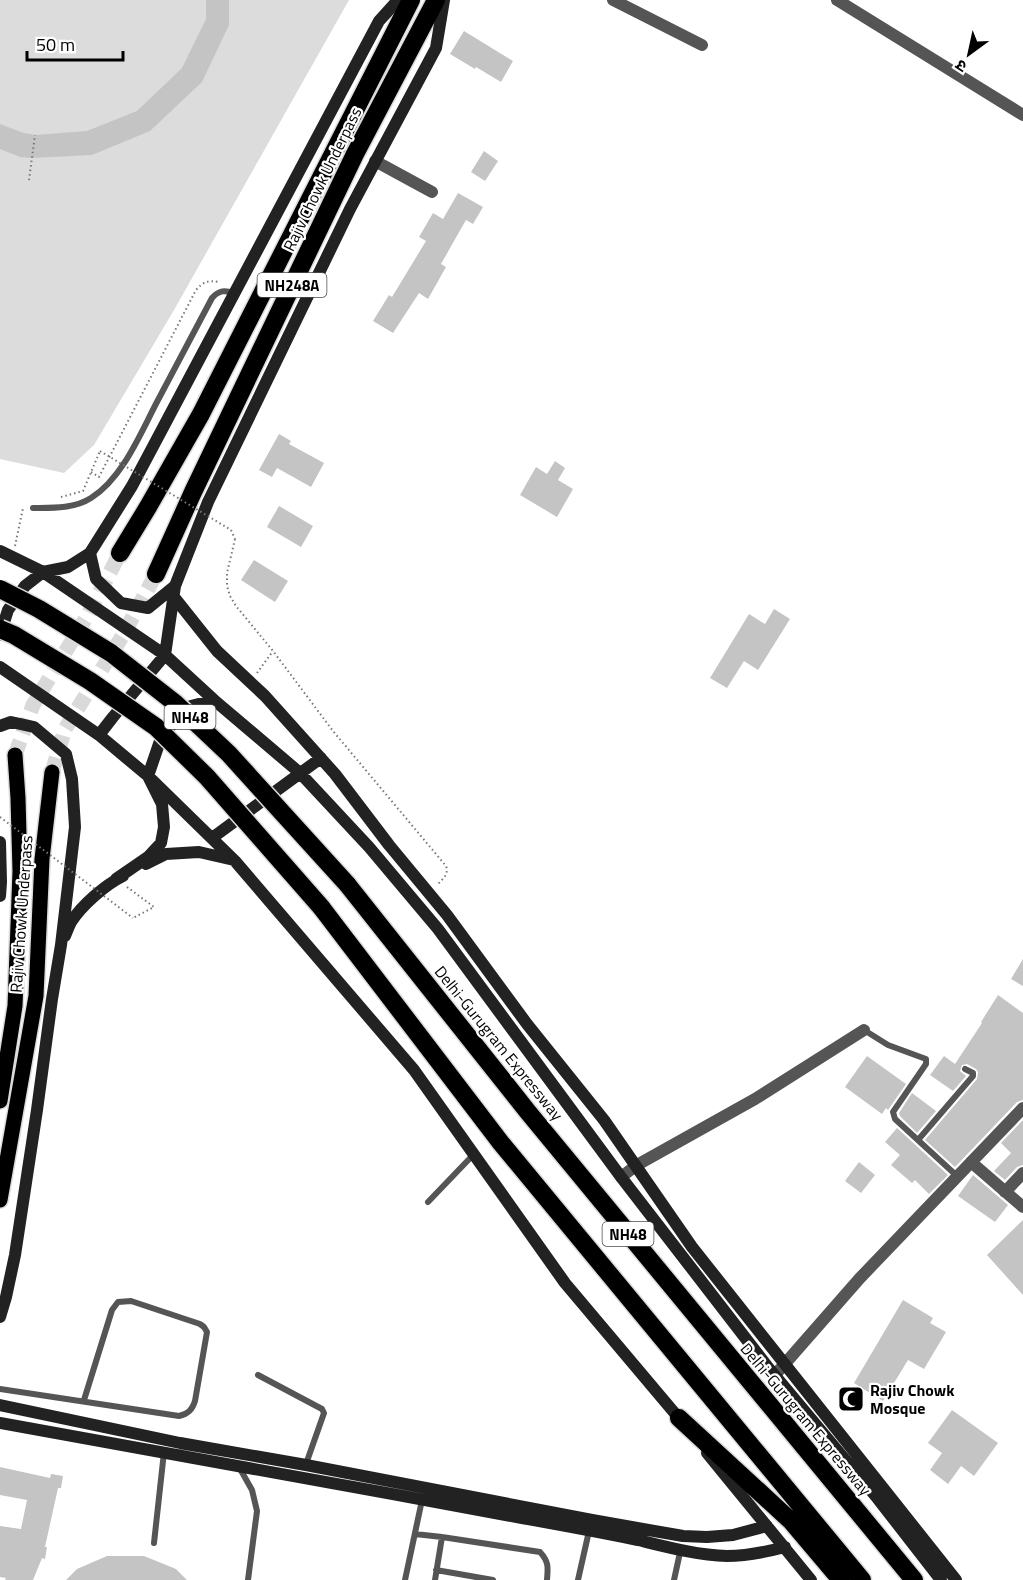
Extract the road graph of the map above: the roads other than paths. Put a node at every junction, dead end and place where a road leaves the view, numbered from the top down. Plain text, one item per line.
1 (398, 0) edge
2 (411, 0) edge
3 (436, 0) edge
4 (444, 0) edge
5 (613, 0) edge
6 (837, 0) edge
7 (702, 45) dead end
8 (1023, 115) edge
9 (375, 161) junction
10 (432, 192) dead end
11 (236, 289) junction
12 (33, 508) dead end
13 (0, 551) edge
14 (90, 553) junction
15 (120, 553) tunnel mouth
16 (44, 572) junction
17 (156, 574) tunnel mouth
18 (0, 589) edge
19 (174, 592) junction
20 (0, 629) edge
21 (0, 635) edge
22 (165, 655) junction
23 (0, 668) edge
24 (214, 700) junction
25 (0, 726) edge
26 (99, 735) junction
27 (15, 755) tunnel mouth
28 (321, 758) junction
29 (52, 772) tunnel mouth
30 (300, 773) junction
31 (148, 777) junction
32 (212, 838) junction
33 (0, 842) edge
34 (235, 861) junction
35 (116, 879) junction
36 (1, 881) edge
37 (0, 897) edge
38 (61, 945) junction
39 (864, 1030) joint
40 (965, 1069) dead end
41 (0, 1101) edge
42 (1023, 1108) edge
43 (918, 1140) junction
44 (474, 1154) junction
45 (971, 1162) junction
46 (637, 1165) junction
47 (1023, 1173) edge
48 (957, 1176) junction
49 (621, 1177) junction
50 (1005, 1192) junction
51 (0, 1200) edge
52 (428, 1202) dead end
53 (1023, 1208) edge
54 (0, 1317) edge
55 (785, 1364) junction
56 (258, 1375) dead end
57 (775, 1375) junction
58 (0, 1389) edge
59 (84, 1400) junction
60 (0, 1405) edge
61 (679, 1418) junction
62 (0, 1423) edge
63 (164, 1451) junction
64 (306, 1465) junction
65 (239, 1467) junction
66 (422, 1500) junction
67 (591, 1525) junction
68 (767, 1526) junction
69 (416, 1534) junction
70 (683, 1536) junction
71 (442, 1537) junction
72 (154, 1543) dead end
73 (785, 1547) junction
74 (681, 1550) junction
75 (436, 1570) junction
76 (248, 1580) edge
77 (405, 1580) edge
78 (435, 1580) edge
79 (493, 1580) edge
80 (547, 1580) edge
81 (578, 1580) edge
82 (674, 1580) edge
83 (811, 1580) edge
84 (841, 1580) edge
85 (862, 1580) edge
86 (914, 1580) edge
87 (941, 1580) edge
88 (956, 1580) edge

1 - 11 main road
2 - 15 highway, Rajiv Chowk Underpass / NH248A
3 - 17 highway, Rajiv Chowk Underpass / NH248A
4 - 9 main road
5 - 7 street
6 - 8 street
9 - 10 street
9 - 19 main road
11 - 12 lane
11 - 14 main road
13 - 16 main road
14 - 16 main road
14 - 19 main road
16 - 21 main road
16 - 22 main road
18 - 86 highway, Delhi-Gurugram Expressway / NH48, bridge
19 - 22 main road
19 - 28 main road
20 - 85 highway, NH48, bridge
22 - 24 main road
22 - 26 main road
23 - 26 main road
24 - 30 main road
24 - 31 main road
25 - 38 main road
26 - 31 main road
27 - 41 main road, Rajiv Chowk Underpass
28 - 30 main road
28 - 46 main road
29 - 51 main road, Rajiv Chowk Underpass
30 - 32 main road
30 - 49 main road
31 - 32 main road
31 - 35 main road
32 - 34 main road
33 - 36 main road
34 - 35 main road
34 - 44 main road
35 - 38 main road
36 - 37 main road
38 - 54 main road
39 - 43 lane
39 - 46 street
40 - 43 lane
42 - 45 street
43 - 48 lane
44 - 52 lane
44 - 61 main road
45 - 48 street
45 - 50 street
46 - 49 street
46 - 55 main road
47 - 50 street
48 - 55 street
49 - 57 main road
50 - 53 street
55 - 57 street
55 - 88 main road
56 - 64 lane
57 - 87 main road
58 - 59 lane
59 - 59 lane
60 - 64 main road
61 - 68 main road
61 - 84 highway
62 - 63 main road
63 - 65 main road
63 - 72 lane
64 - 67 main road
65 - 66 main road
65 - 76 lane
66 - 67 main road
66 - 69 lane
67 - 70 main road
67 - 74 main road
67 - 81 lane
68 - 70 main road
68 - 73 main road
69 - 71 lane
69 - 77 lane
70 - 74 lane
71 - 75 lane
71 - 80 lane
73 - 74 main road
73 - 83 main road
74 - 82 lane
75 - 78 lane
75 - 79 lane

